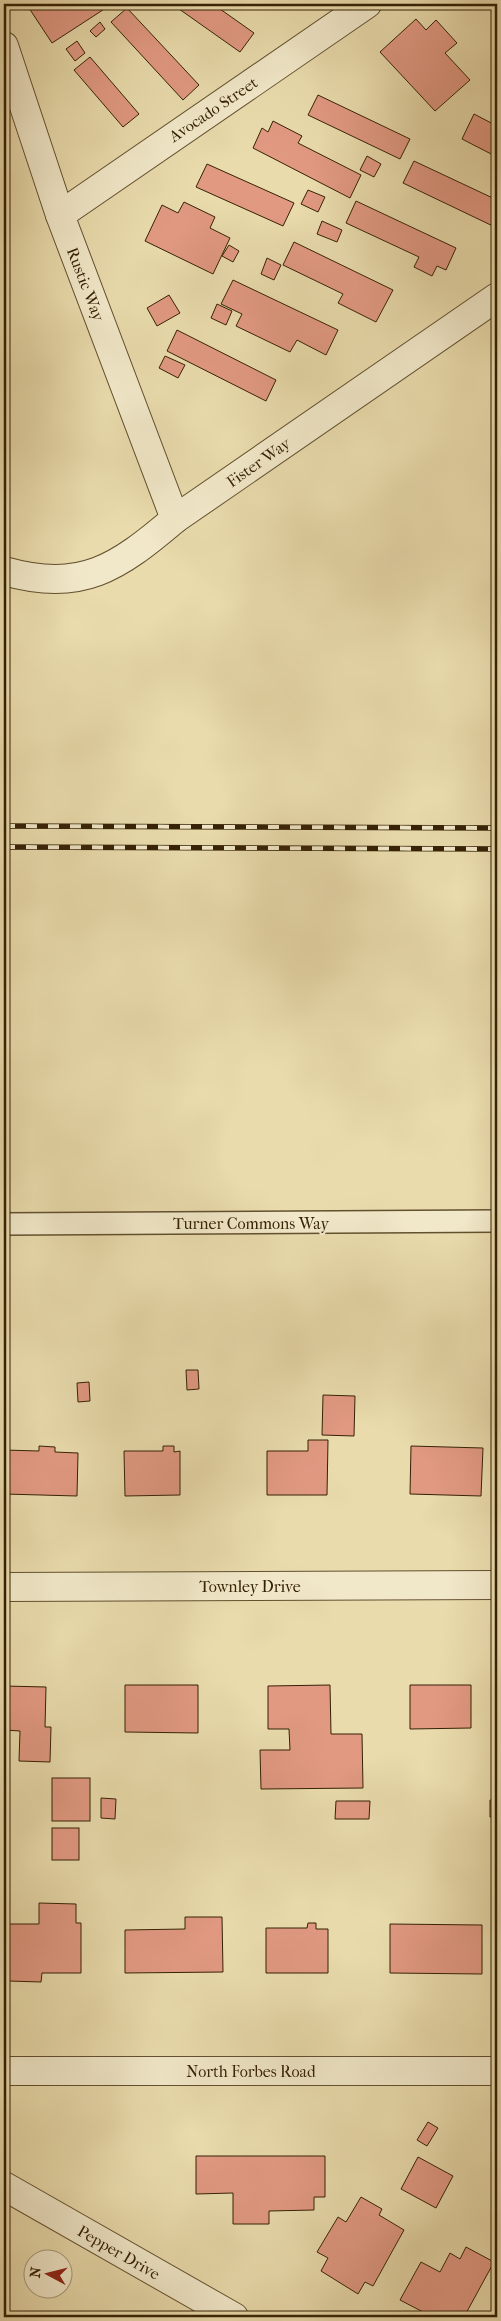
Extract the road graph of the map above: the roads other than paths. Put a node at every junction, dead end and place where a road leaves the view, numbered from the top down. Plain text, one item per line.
1 (367, 4) edge
2 (4, 46) edge
3 (60, 215) junction
4 (497, 297) edge
5 (175, 519) junction
6 (4, 571) edge
7 (497, 1221) edge
8 (4, 1224) edge
9 (497, 1585) edge
10 (4, 1587) edge
11 (4, 2071) edge
12 (497, 2071) edge
13 (4, 2186) edge
14 (234, 2317) edge

1 - 3 street, Avocado Street
2 - 3 street, Rustic Way
3 - 5 street, Rustic Way
4 - 5 street, Fister Way
5 - 6 street, Fister Way
7 - 8 lane, Turner Commons Way
9 - 10 street, Townley Drive
11 - 12 street, North Forbes Road
13 - 14 street, Pepper Drive

